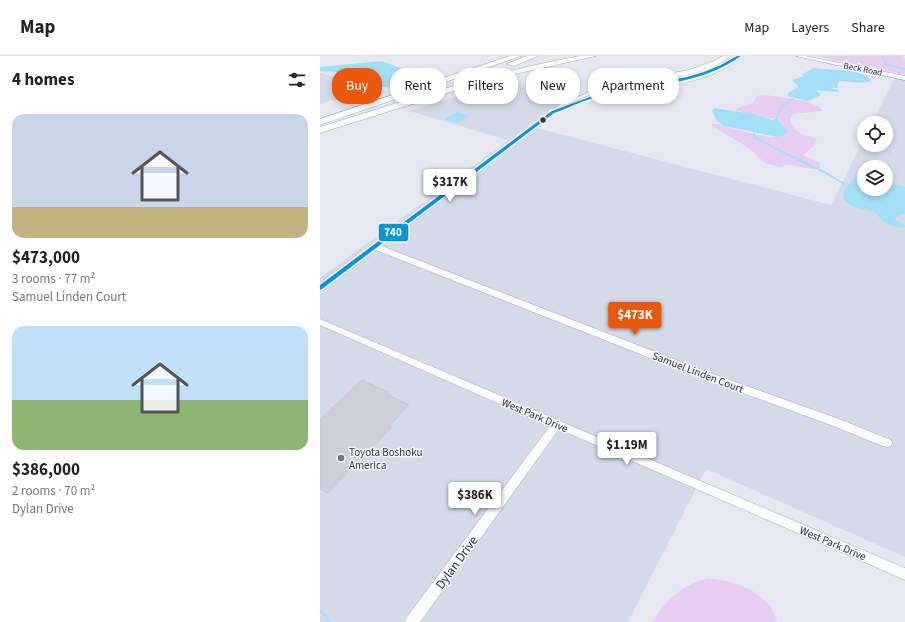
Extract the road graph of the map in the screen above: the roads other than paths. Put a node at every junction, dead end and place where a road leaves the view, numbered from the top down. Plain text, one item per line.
1 (494, 56) edge
2 (518, 56) edge
3 (534, 56) edge
4 (592, 56) edge
5 (727, 56) edge
6 (739, 56) edge
7 (798, 56) edge
8 (679, 73) edge
9 (905, 78) edge
10 (679, 82) edge
11 (588, 98) edge
12 (320, 118) edge
13 (320, 122) edge
14 (320, 130) edge
15 (376, 247) junction
16 (320, 288) edge
17 (320, 322) edge
18 (557, 424) junction
19 (887, 443) dead end
20 (905, 574) edge
21 (412, 622) edge

1 - 12 highway
2 - 13 highway
3 - 14 highway
4 - 14 highway
5 - 8 main road
6 - 10 main road
7 - 9 street, Beck Road
11 - 15 main road
15 - 16 main road
15 - 19 street, Samuel Linden Court
17 - 18 street, West Park Drive
18 - 20 street, West Park Drive
18 - 21 street, Dylan Drive

